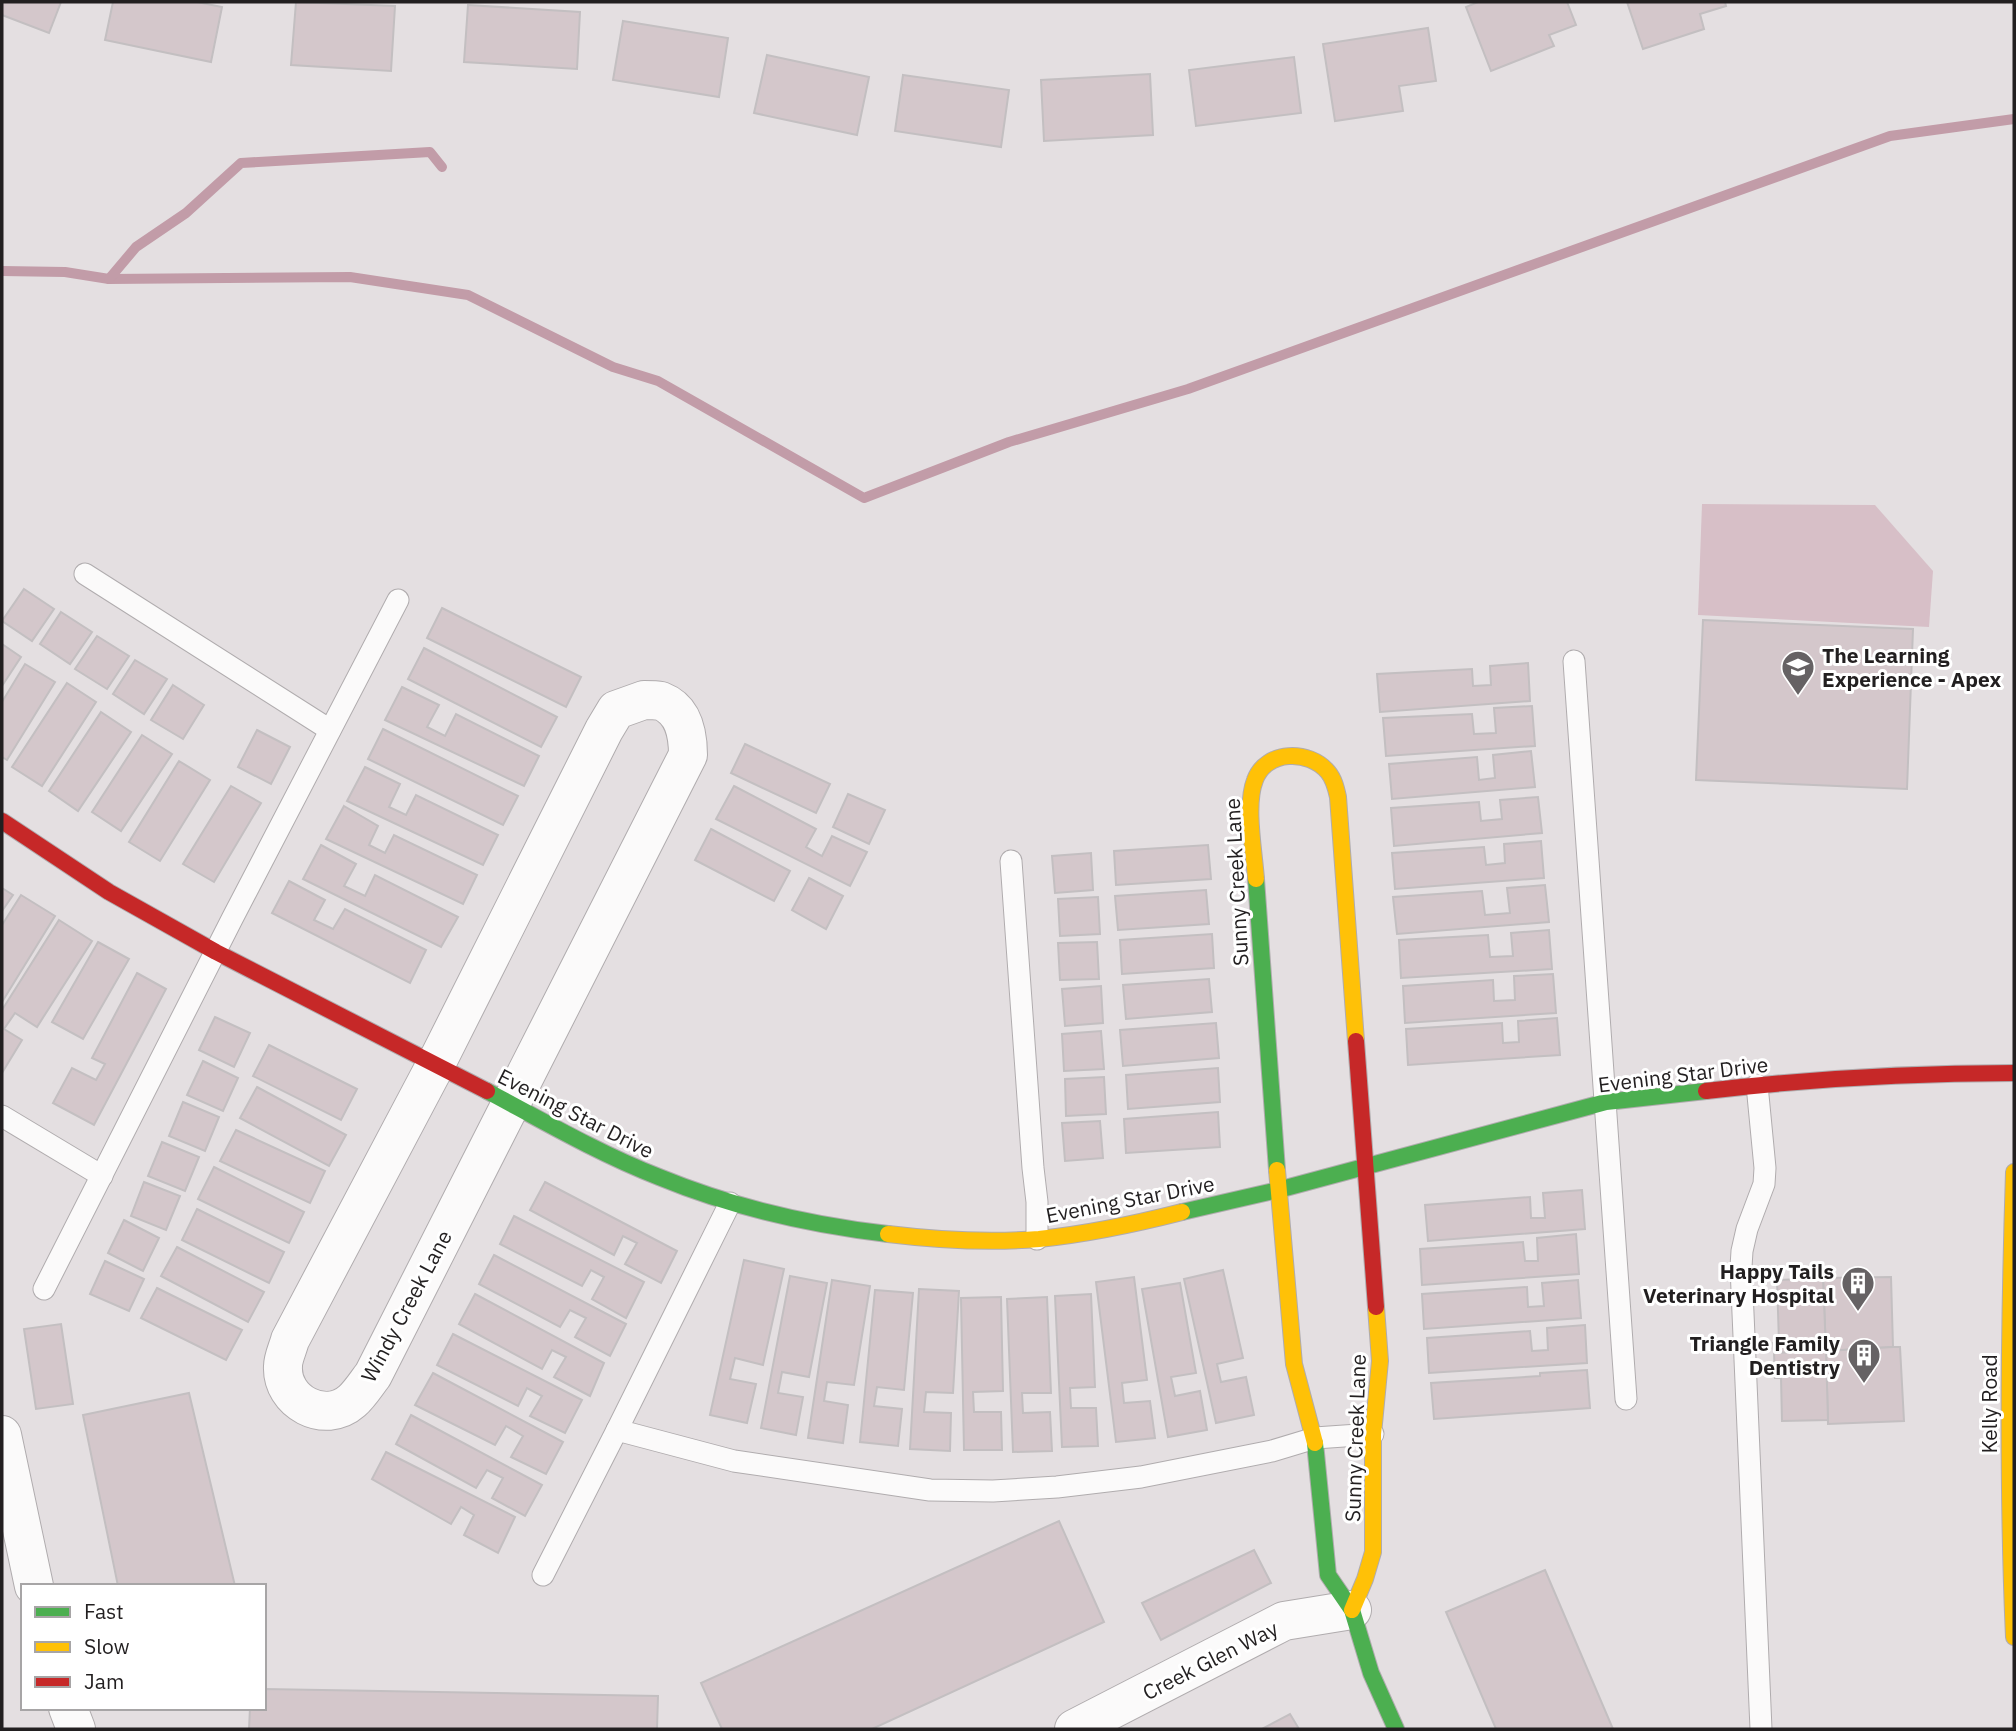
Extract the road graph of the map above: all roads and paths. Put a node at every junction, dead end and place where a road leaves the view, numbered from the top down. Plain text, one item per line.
1 (85, 573) dead end
2 (398, 600) dead end
3 (1574, 662) dead end
4 (330, 730) junction
5 (2, 821) edge
6 (1011, 861) dead end
7 (216, 952) junction
8 (436, 1064) junction
9 (2014, 1073) edge
10 (1757, 1085) junction
11 (1606, 1102) junction
12 (512, 1105) junction
13 (2, 1116) edge
14 (1365, 1167) junction
15 (2014, 1172) edge
16 (102, 1176) junction
17 (1278, 1190) junction
18 (730, 1203) junction
19 (2013, 1218) edge
20 (1037, 1239) junction
21 (44, 1289) dead end
22 (1626, 1399) dead end
23 (617, 1430) junction
24 (1373, 1434) junction
25 (2, 1436) edge
26 (1315, 1438) junction
27 (543, 1575) dead end
28 (34, 1584) edge
29 (1352, 1610) junction
30 (2014, 1637) edge
31 (69, 1710) edge
32 (76, 1729) edge
33 (1074, 1729) edge
34 (1396, 1729) edge
35 (1761, 1729) edge

1 - 4 lane
2 - 4 lane
3 - 11 lane
4 - 7 lane
5 - 7 street, Evening Star Drive
6 - 20 lane
7 - 8 street, Evening Star Drive
7 - 16 lane
8 - 12 street, Evening Star Drive
8 - 12 street, Windy Creek Lane
8 - 12 street, Windy Creek Lane
9 - 10 street, Evening Star Drive
10 - 11 street, Evening Star Drive
10 - 35 lane
11 - 14 street, Evening Star Drive
11 - 22 lane
12 - 18 street, Evening Star Drive
13 - 16 lane
14 - 17 street, Evening Star Drive
14 - 17 street, Sunny Creek Lane
14 - 24 street, Sunny Creek Lane
15 - 19 street, Kelly Road
16 - 21 lane
17 - 20 street, Evening Star Drive
17 - 26 street, Sunny Creek Lane
18 - 20 street, Evening Star Drive
18 - 23 lane
19 - 30 street, Kelly Road
23 - 26 lane
23 - 27 lane
24 - 26 lane
24 - 29 street, Sunny Creek Lane
25 - 28 street
26 - 29 street, Sunny Creek Lane
29 - 33 street, Creek Glen Way
29 - 34 street, Sunny Creek Lane
31 - 32 street

